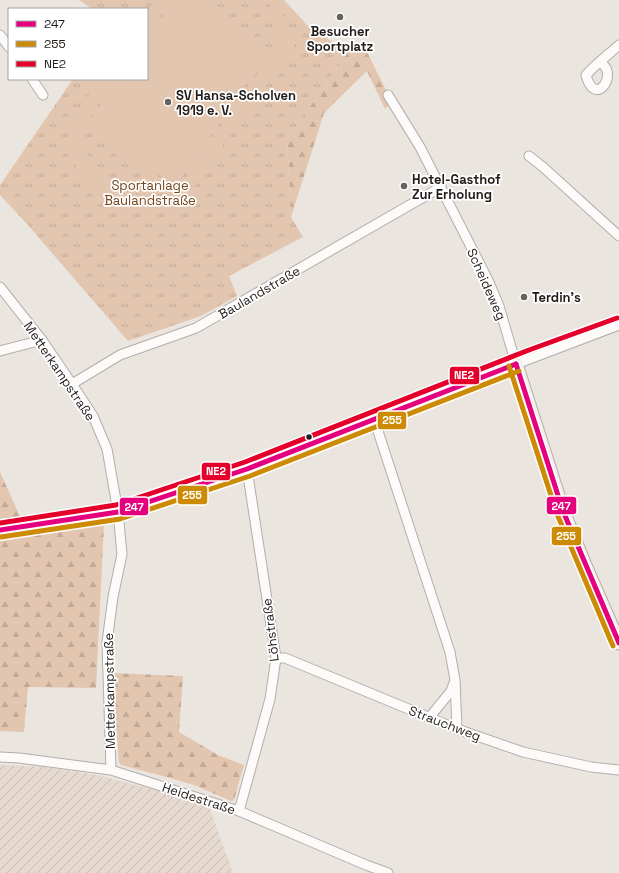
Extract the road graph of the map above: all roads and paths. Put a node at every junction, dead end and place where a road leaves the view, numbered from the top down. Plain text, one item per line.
1 (0, 35) edge
2 (619, 45) edge
3 (8, 46) edge
4 (601, 63) dead end
5 (33, 80) edge
6 (44, 95) dead end
7 (388, 95) dead end
8 (529, 156) dead end
9 (441, 187) junction
10 (619, 236) edge
11 (0, 287) edge
12 (619, 325) edge
13 (42, 340) junction
14 (0, 351) edge
15 (516, 364) junction
16 (72, 384) junction
17 (374, 419) junction
18 (247, 469) junction
19 (118, 512) junction
20 (0, 530) edge
21 (619, 643) edge
22 (276, 658) junction
23 (455, 680) junction
24 (430, 718) junction
25 (457, 729) junction
26 (0, 757) edge
27 (111, 770) junction
28 (619, 770) edge
29 (239, 811) junction
30 (388, 873) edge

1 - 3 street
2 - 4 street
5 - 6 street
7 - 9 street, Scheideweg
8 - 10 street
9 - 15 street, Scheideweg
9 - 16 street, Baulandstraße
11 - 13 street, Metterkampstraße
12 - 15 street
13 - 14 street
13 - 16 street, Metterkampstraße
15 - 17 street
15 - 21 street, Scheideweg
16 - 19 street, Metterkampstraße
17 - 18 street
17 - 23 street
18 - 19 street
18 - 22 street, Löhstraße
19 - 20 street
19 - 27 street, Metterkampstraße
22 - 24 street, Strauchweg
22 - 29 street, Löhstraße
23 - 24 street
23 - 25 street
24 - 25 street, Strauchweg
25 - 28 street, Strauchweg
26 - 27 street, Heidestraße
27 - 29 street, Heidestraße
29 - 30 street, Heidestraße

